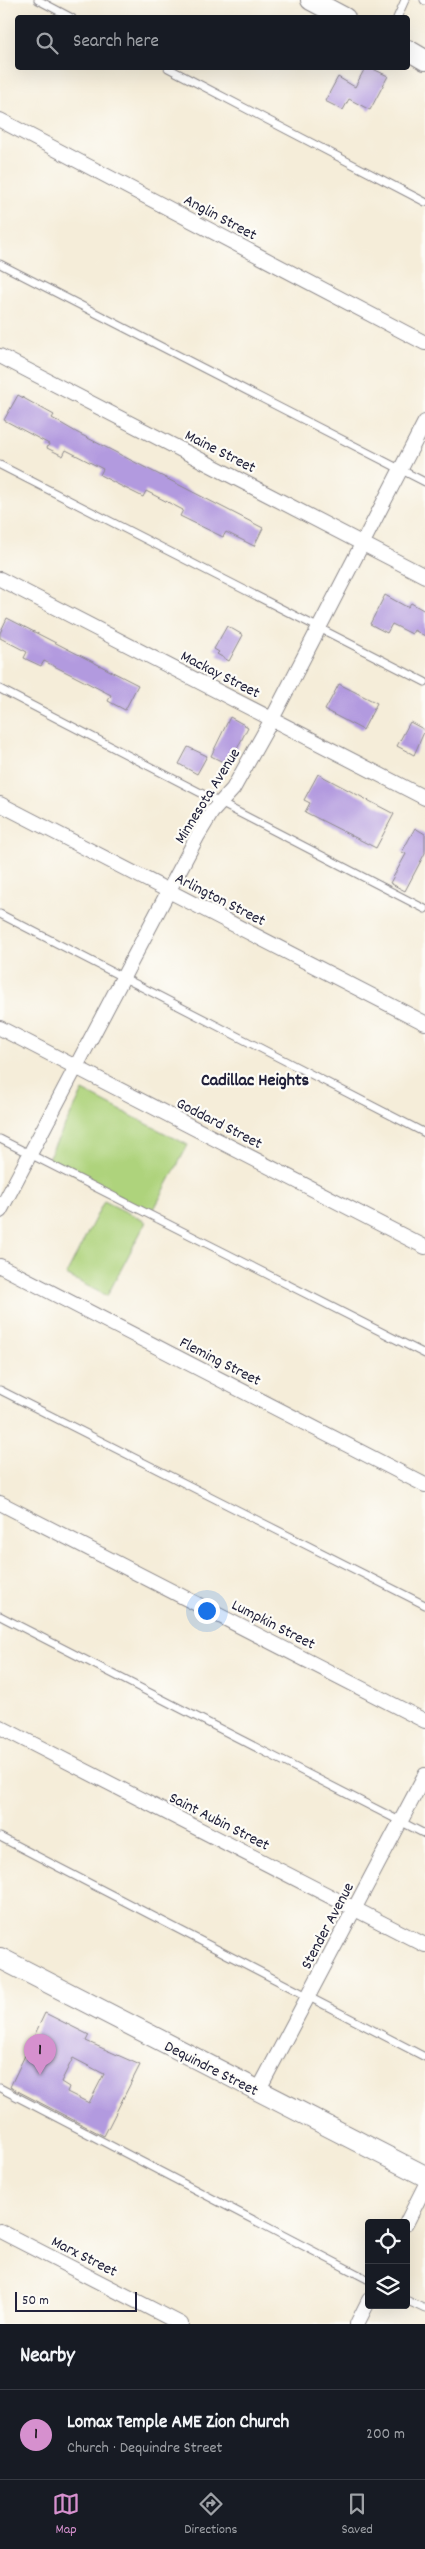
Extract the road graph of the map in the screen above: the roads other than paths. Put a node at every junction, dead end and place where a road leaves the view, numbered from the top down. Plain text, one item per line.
1 (38, 0) edge
2 (311, 0) edge
3 (405, 0) edge
4 (66, 15) edge
5 (339, 15) edge
6 (398, 15) edge
7 (410, 51) edge
8 (425, 60) edge
9 (172, 70) edge
10 (0, 120) edge
11 (425, 202) edge
12 (0, 264) edge
13 (425, 343) edge
14 (0, 356) edge
15 (425, 422) edge
16 (0, 466) edge
17 (400, 469) junction
18 (425, 482) edge
19 (363, 544) junction
20 (425, 576) edge
21 (0, 579) edge
22 (320, 628) junction
23 (425, 682) edge
24 (0, 689) edge
25 (272, 719) junction
26 (425, 798) edge
27 (0, 804) edge
28 (221, 804) junction
29 (170, 891) junction
30 (425, 909) edge
31 (0, 914) edge
32 (124, 977) junction
33 (425, 1023) edge
34 (0, 1028) edge
35 (76, 1068) junction
36 (425, 1133) edge
37 (0, 1139) edge
38 (30, 1155) junction
39 (0, 1211) edge
40 (425, 1247) edge
41 (0, 1266) edge
42 (425, 1354) edge
43 (0, 1390) edge
44 (425, 1485) edge
45 (0, 1503) edge
46 (425, 1606) edge
47 (0, 1616) edge
48 (425, 1721) edge
49 (0, 1727) edge
50 (425, 1775) edge
51 (400, 1821) junction
52 (425, 1834) edge
53 (0, 1837) edge
54 (354, 1909) junction
55 (425, 1945) edge
56 (0, 1958) edge
57 (307, 1998) junction
58 (425, 2058) edge
59 (0, 2088) edge
60 (258, 2090) junction
61 (425, 2176) edge
62 (425, 2186) edge
63 (408, 2219) edge
64 (0, 2231) edge
65 (365, 2278) edge
66 (410, 2302) edge
67 (365, 2308) edge
68 (425, 2309) edge
69 (181, 2324) edge
70 (357, 2324) edge

1 - 4 lane
2 - 5 street
3 - 6 lane
7 - 8 street
9 - 11 lane
10 - 13 street, Anglin Street
12 - 17 lane
14 - 19 street, Maine Street
15 - 17 street, Minnesota Avenue
16 - 22 lane
17 - 18 lane
17 - 19 street, Minnesota Avenue
19 - 20 street, Maine Street
19 - 22 street, Minnesota Avenue
21 - 25 street, Mackay Street
22 - 23 lane
22 - 25 street, Minnesota Avenue
24 - 28 lane
25 - 26 street, Mackay Street
25 - 28 street, Minnesota Avenue
27 - 29 street, Arlington Street
28 - 29 street, Minnesota Avenue
28 - 30 lane
29 - 32 street, Minnesota Avenue
29 - 33 street, Arlington Street
31 - 32 lane
32 - 35 street, Minnesota Avenue
32 - 36 lane
34 - 35 street, Goddard Street
35 - 38 street, Minnesota Avenue
35 - 40 street, Goddard Street
37 - 38 lane
38 - 39 street, Minnesota Avenue
38 - 42 lane
41 - 44 street, Fleming Street
43 - 46 lane
45 - 48 street, Lumpkin Street
47 - 51 lane
49 - 54 street, Saint Aubin Street
50 - 51 street, Stender Avenue
51 - 52 lane
51 - 54 street, Stender Avenue
53 - 57 lane
54 - 55 street, Saint Aubin Street
54 - 57 street, Stender Avenue
56 - 60 street, Dequindre Street
57 - 58 lane
57 - 60 street, Stender Avenue
59 - 65 lane
60 - 61 street, Dequindre Street
62 - 63 street
64 - 69 street, Marx Street
66 - 68 lane
67 - 70 street

